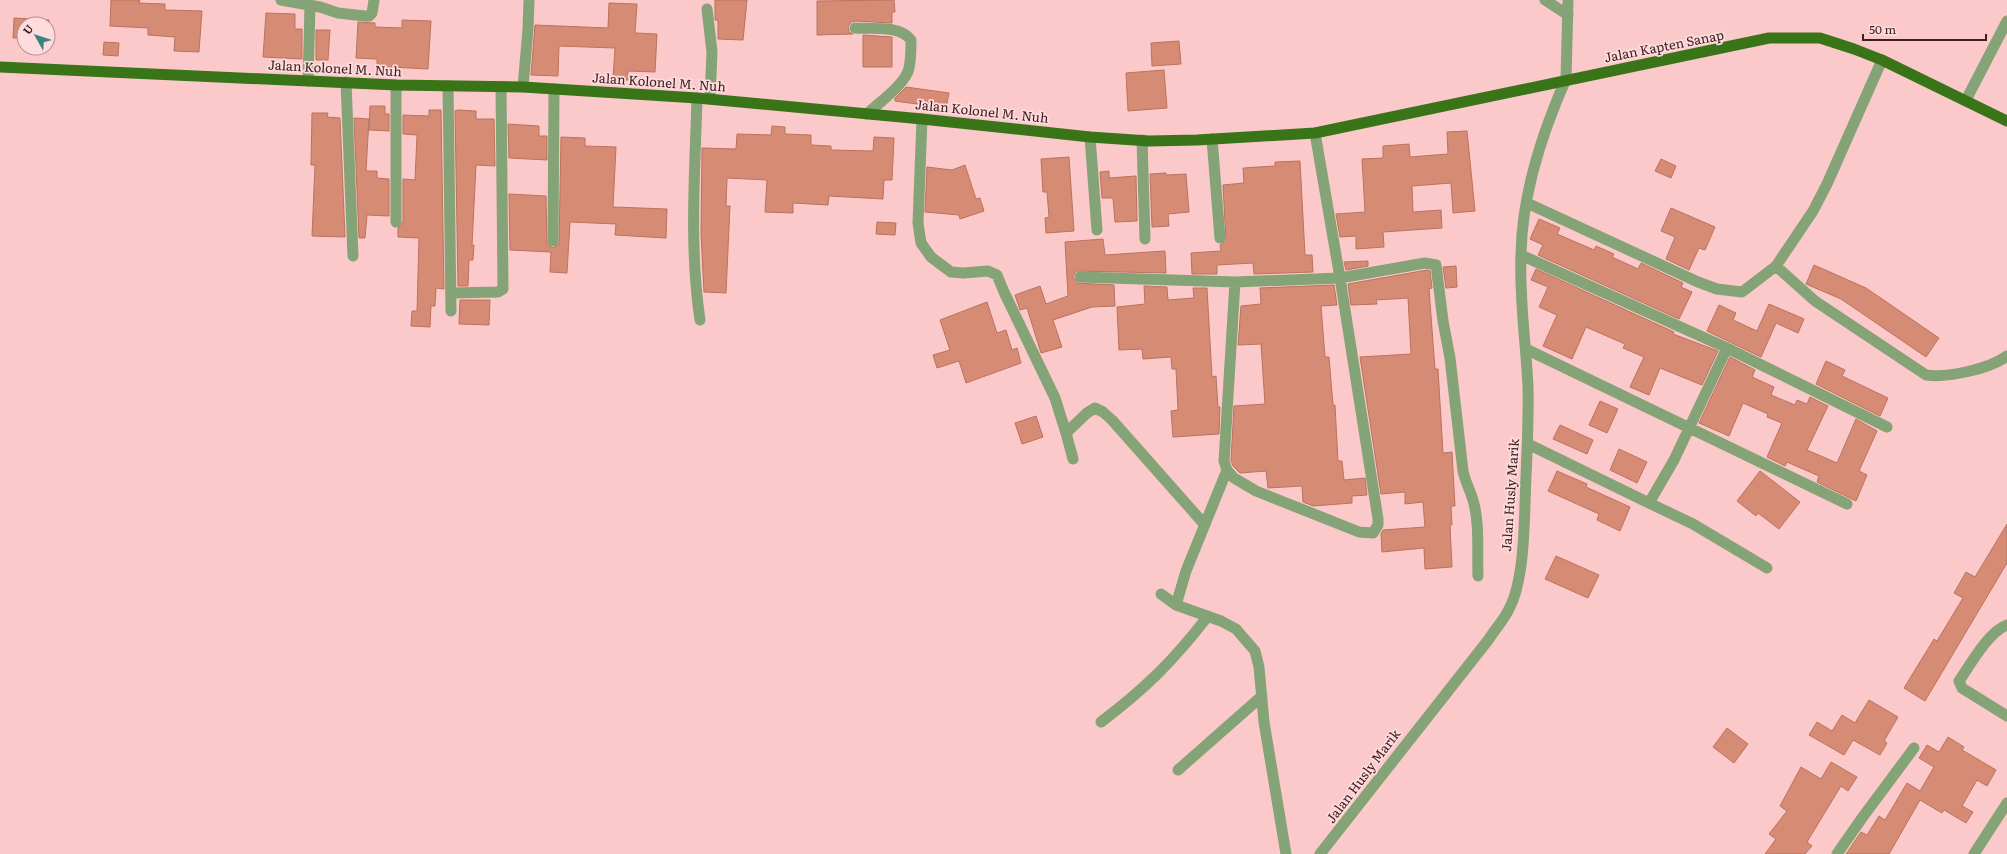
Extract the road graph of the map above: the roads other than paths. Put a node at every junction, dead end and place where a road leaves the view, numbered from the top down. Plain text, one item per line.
1 (281, 0) edge
2 (374, 0) edge
3 (529, 0) edge
4 (1545, 0) edge
5 (1568, 0) edge
6 (328, 5) edge
7 (310, 6) junction
8 (707, 9) dead end
9 (1568, 15) junction
10 (2007, 21) edge
11 (855, 28) dead end
12 (1882, 60) junction
13 (0, 67) edge
14 (1566, 79) junction
15 (308, 81) junction
16 (346, 82) junction
17 (396, 85) junction
18 (448, 86) junction
19 (501, 87) junction
20 (523, 87) junction
21 (554, 89) junction
22 (697, 98) junction
23 (710, 99) junction
24 (1966, 100) junction
25 (866, 114) junction
26 (922, 119) junction
27 (2007, 121) edge
28 (1315, 133) junction
29 (1090, 137) junction
30 (1212, 139) junction
31 (1142, 140) junction
32 (1527, 203) junction
33 (396, 222) dead end
34 (1097, 230) dead end
35 (1220, 238) dead end
36 (1145, 239) dead end
37 (553, 241) dead end
38 (1521, 255) junction
39 (353, 256) dead end
40 (1776, 266) junction
41 (1080, 277) dead end
42 (1340, 278) junction
43 (1235, 282) junction
44 (451, 293) junction
45 (452, 311) dead end
46 (700, 320) dead end
47 (1727, 348) junction
48 (1526, 349) junction
49 (2007, 356) edge
50 (1690, 426) junction
51 (1887, 427) dead end
52 (1066, 433) junction
53 (1528, 444) junction
54 (1073, 459) dead end
55 (1227, 470) junction
56 (1649, 503) junction
57 (1847, 504) dead end
58 (1205, 525) junction
59 (1767, 568) dead end
60 (1478, 576) dead end
61 (1161, 594) dead end
62 (1176, 605) junction
63 (1208, 616) junction
64 (2007, 625) edge
65 (1262, 696) junction
66 (2007, 716) edge
67 (1101, 722) dead end
68 (1914, 748) dead end
69 (1178, 770) dead end
70 (2007, 803) edge
71 (1286, 854) edge
72 (1320, 854) edge
73 (1837, 854) edge
74 (1974, 854) edge

1 - 7 street
2 - 6 street
3 - 20 street
4 - 9 street
5 - 9 street
6 - 7 street
7 - 15 street
8 - 23 street
9 - 14 street
10 - 24 street
11 - 25 street
12 - 14 main road, Jalan Kapten Sanap
12 - 24 main road, Jalan Kapten Sanap
12 - 40 street
13 - 15 main road, Jalan Kolonel M. Nuh
14 - 28 main road, Jalan Kapten Sanap
14 - 32 street, Jalan Husly Marik
15 - 16 main road, Jalan Kolonel M. Nuh
16 - 17 main road, Jalan Kolonel M. Nuh
16 - 39 street
17 - 18 main road, Jalan Kolonel M. Nuh
17 - 33 street
18 - 19 main road, Jalan Kolonel M. Nuh
18 - 44 street
19 - 20 main road, Jalan Kolonel M. Nuh
19 - 44 street
20 - 21 main road, Jalan Kolonel M. Nuh
21 - 22 main road, Jalan Kolonel M. Nuh
21 - 37 street
22 - 23 main road, Jalan Kolonel M. Nuh
22 - 46 street
23 - 25 main road, Jalan Kolonel M. Nuh
24 - 27 main road, Jalan Kapten Sanap
25 - 26 main road, Jalan Kolonel M. Nuh
26 - 29 main road, Jalan Kolonel M. Nuh
26 - 52 street
28 - 30 main road, Jalan Kolonel M. Nuh
28 - 42 street
29 - 31 main road, Jalan Kolonel M. Nuh
29 - 34 street
30 - 31 main road, Jalan Kolonel M. Nuh
30 - 35 street
31 - 36 street
32 - 38 street, Jalan Husly Marik
32 - 40 street
38 - 47 street
38 - 48 street, Jalan Husly Marik
40 - 49 street
41 - 43 street
42 - 43 street
42 - 55 street
42 - 60 street
43 - 55 street
44 - 45 street
47 - 50 street
47 - 51 street
48 - 50 street
48 - 53 street, Jalan Husly Marik
50 - 56 street
50 - 57 street
52 - 54 street
52 - 58 street
53 - 56 street
53 - 72 street, Jalan Husly Marik
55 - 58 street
56 - 59 street
58 - 62 street
61 - 62 street
62 - 63 street
63 - 65 street
63 - 67 street
64 - 66 street
65 - 69 street
65 - 71 street
68 - 73 street
70 - 74 street

